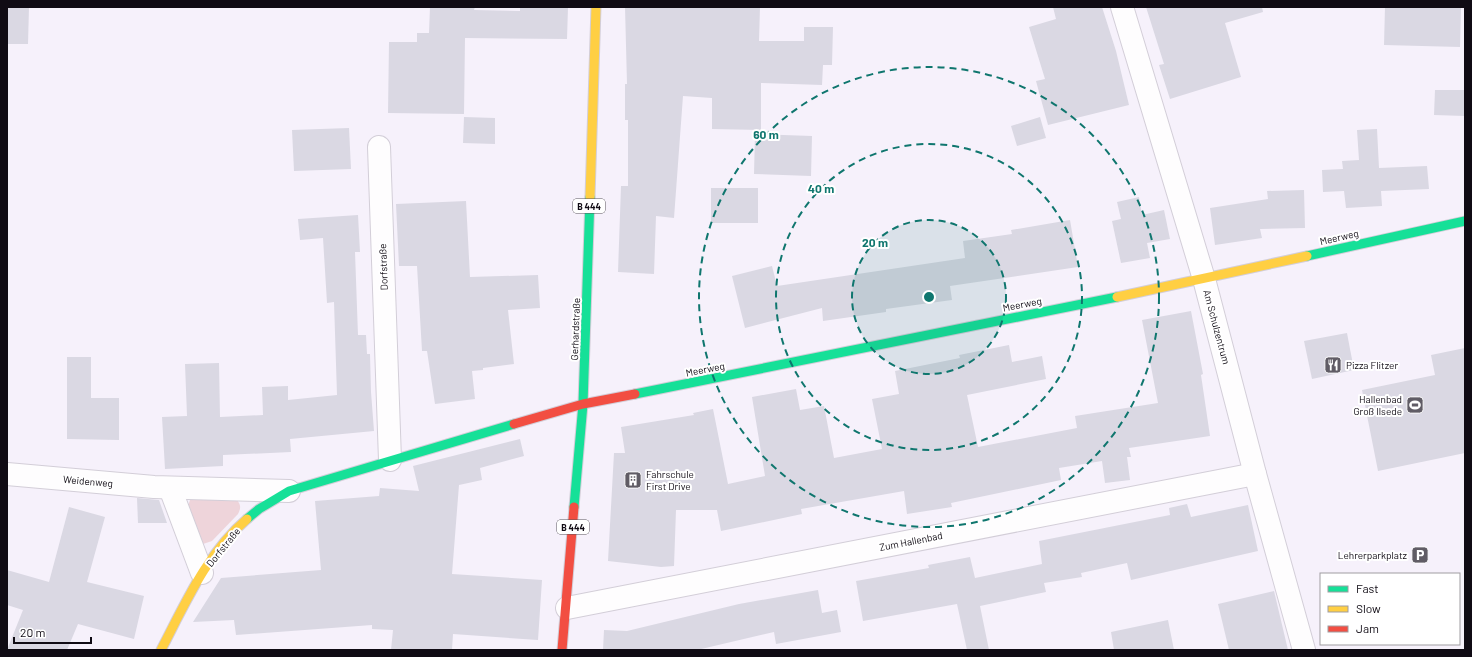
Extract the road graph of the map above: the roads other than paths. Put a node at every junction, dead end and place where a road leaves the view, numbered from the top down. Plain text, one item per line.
1 (596, 7) edge
2 (1122, 7) edge
3 (379, 147) dead end
4 (1465, 221) edge
5 (1204, 279) junction
6 (583, 404) junction
7 (390, 460) junction
8 (7, 474) edge
9 (1255, 474) junction
10 (170, 488) junction
11 (289, 491) junction
12 (202, 573) junction
13 (567, 608) junction
14 (161, 650) edge
15 (562, 650) edge
16 (1304, 650) edge

1 - 6 street, Gerhardstraße / B 444
2 - 5 street, Am Schulzentrum
3 - 7 street, Dorfstraße
4 - 5 street, Meerweg
5 - 6 street, Meerweg
5 - 9 street, Am Schulzentrum
6 - 7 street, Dorfstraße
6 - 13 street, Gerhardstraße / B 444
7 - 11 street, Dorfstraße
8 - 10 street, Weidenweg
9 - 13 street, Zum Hallenbad
9 - 16 street, Am Schulzentrum
10 - 11 street, Weidenweg
10 - 12 street
11 - 12 street, Dorfstraße
12 - 14 street, Dorfstraße
13 - 15 street, Gerhardstraße / B 444

